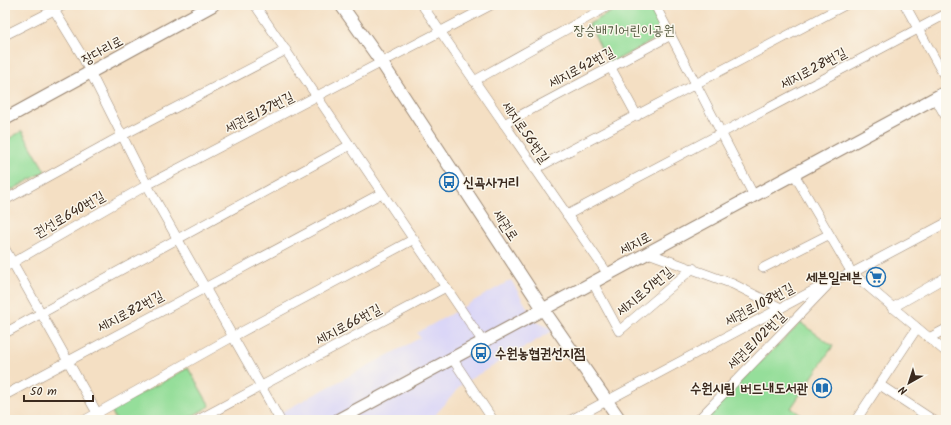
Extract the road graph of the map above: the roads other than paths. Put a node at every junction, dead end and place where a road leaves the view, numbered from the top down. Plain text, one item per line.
1 (64, 5) edge
2 (213, 5) edge
3 (255, 5) edge
4 (341, 5) edge
5 (422, 5) edge
6 (491, 5) edge
7 (610, 5) edge
8 (655, 5) edge
9 (845, 5) edge
10 (905, 5) edge
11 (53, 8) edge
12 (946, 14) edge
13 (918, 29) junction
14 (440, 31) junction
15 (5, 35) edge
16 (671, 35) junction
17 (286, 50) junction
18 (382, 63) junction
19 (610, 68) junction
20 (90, 74) junction
21 (946, 80) edge
22 (474, 81) junction
23 (696, 84) junction
24 (941, 95) edge
25 (318, 97) junction
26 (637, 116) junction
27 (946, 117) edge
28 (5, 119) edge
29 (504, 124) junction
30 (721, 132) junction
31 (123, 135) junction
32 (350, 145) junction
33 (535, 169) junction
34 (794, 174) junction
35 (147, 185) junction
36 (382, 193) junction
37 (754, 196) junction
38 (5, 200) edge
39 (567, 215) junction
40 (946, 223) edge
41 (828, 235) junction
42 (178, 239) junction
43 (414, 239) junction
44 (5, 249) edge
45 (648, 253) junction
46 (9, 265) edge
47 (693, 268) junction
48 (763, 268) dead end
49 (852, 273) junction
50 (608, 274) junction
51 (946, 277) edge
52 (833, 280) junction
53 (593, 282) junction
54 (205, 287) junction
55 (446, 287) junction
56 (781, 308) junction
57 (892, 308) junction
58 (543, 309) junction
59 (42, 313) junction
60 (917, 328) junction
61 (946, 329) edge
62 (5, 333) edge
63 (234, 336) junction
64 (929, 338) junction
65 (483, 342) junction
66 (946, 352) edge
67 (452, 358) junction
68 (68, 361) junction
69 (880, 385) junction
70 (262, 386) junction
71 (5, 395) edge
72 (608, 401) junction
73 (100, 417) edge
74 (85, 420) edge
75 (198, 420) edge
76 (280, 420) edge
77 (338, 420) edge
78 (493, 420) edge
79 (571, 420) edge
80 (620, 420) edge
81 (698, 420) edge
82 (856, 420) edge
83 (933, 420) edge

1 - 11 street
2 - 20 street, 장다리로
3 - 17 street
4 - 18 street, 세권로
5 - 14 street, 세지로56번길
6 - 14 street, 세권로137번길
7 - 22 street
8 - 16 street
9 - 23 street
10 - 13 street
11 - 15 street
11 - 20 street
12 - 13 street, 세지로28번길
13 - 21 street
13 - 30 street, 세지로28번길
14 - 18 street, 세권로137번길
14 - 22 street, 세지로56번길
16 - 19 street, 세지로42번길
16 - 23 street
17 - 25 street
17 - 31 street
18 - 25 street, 세권로137번길
18 - 58 street, 세권로
19 - 26 street
19 - 29 street, 세지로42번길
20 - 28 street, 장다리로
20 - 31 street
22 - 29 street, 세지로56번길
23 - 26 street
23 - 30 street
24 - 27 street
24 - 34 street, 세지로
25 - 32 street
25 - 35 street, 세권로137번길
26 - 33 street
29 - 33 street, 세지로56번길
30 - 37 street
30 - 39 street
31 - 35 street
31 - 38 street
32 - 36 street
32 - 42 street
33 - 39 street, 세지로56번길
34 - 37 street, 세지로
34 - 41 street
35 - 42 street
35 - 46 street, 권선로640번길
36 - 43 street
36 - 54 street
37 - 45 street, 세지로
39 - 50 street, 세지로56번길
40 - 49 street, 세권로108번길
41 - 48 street
41 - 49 street
42 - 54 street
42 - 59 street
43 - 55 street
43 - 63 street
44 - 46 street
45 - 47 street, 세지로51번길
45 - 50 street, 세지로
46 - 59 street
47 - 53 street, 세지로51번길
47 - 56 street, 세지로51번길
49 - 52 street, 세권로108번길
49 - 57 street
50 - 53 street, 세지로
51 - 57 street
52 - 56 street, 세권로108번길
52 - 81 street, 세권로102번길
53 - 58 street, 세지로
54 - 63 street
54 - 68 street, 세지로82번길
55 - 65 street
55 - 70 street, 세지로66번길
56 - 72 street, 세권로108번길
57 - 60 street
58 - 65 street, 세지로
58 - 72 street, 세권로
59 - 62 street
59 - 68 street
60 - 64 street
60 - 69 street
61 - 64 street
63 - 70 street
63 - 73 street
64 - 66 street
65 - 67 street, 세지로
67 - 77 street, 세지로
67 - 78 street
68 - 71 street, 세지로82번길
68 - 73 street
69 - 82 street
69 - 83 street
70 - 75 street
70 - 76 street
72 - 79 street, 세권로108번길
72 - 80 street, 세권로
73 - 74 street

